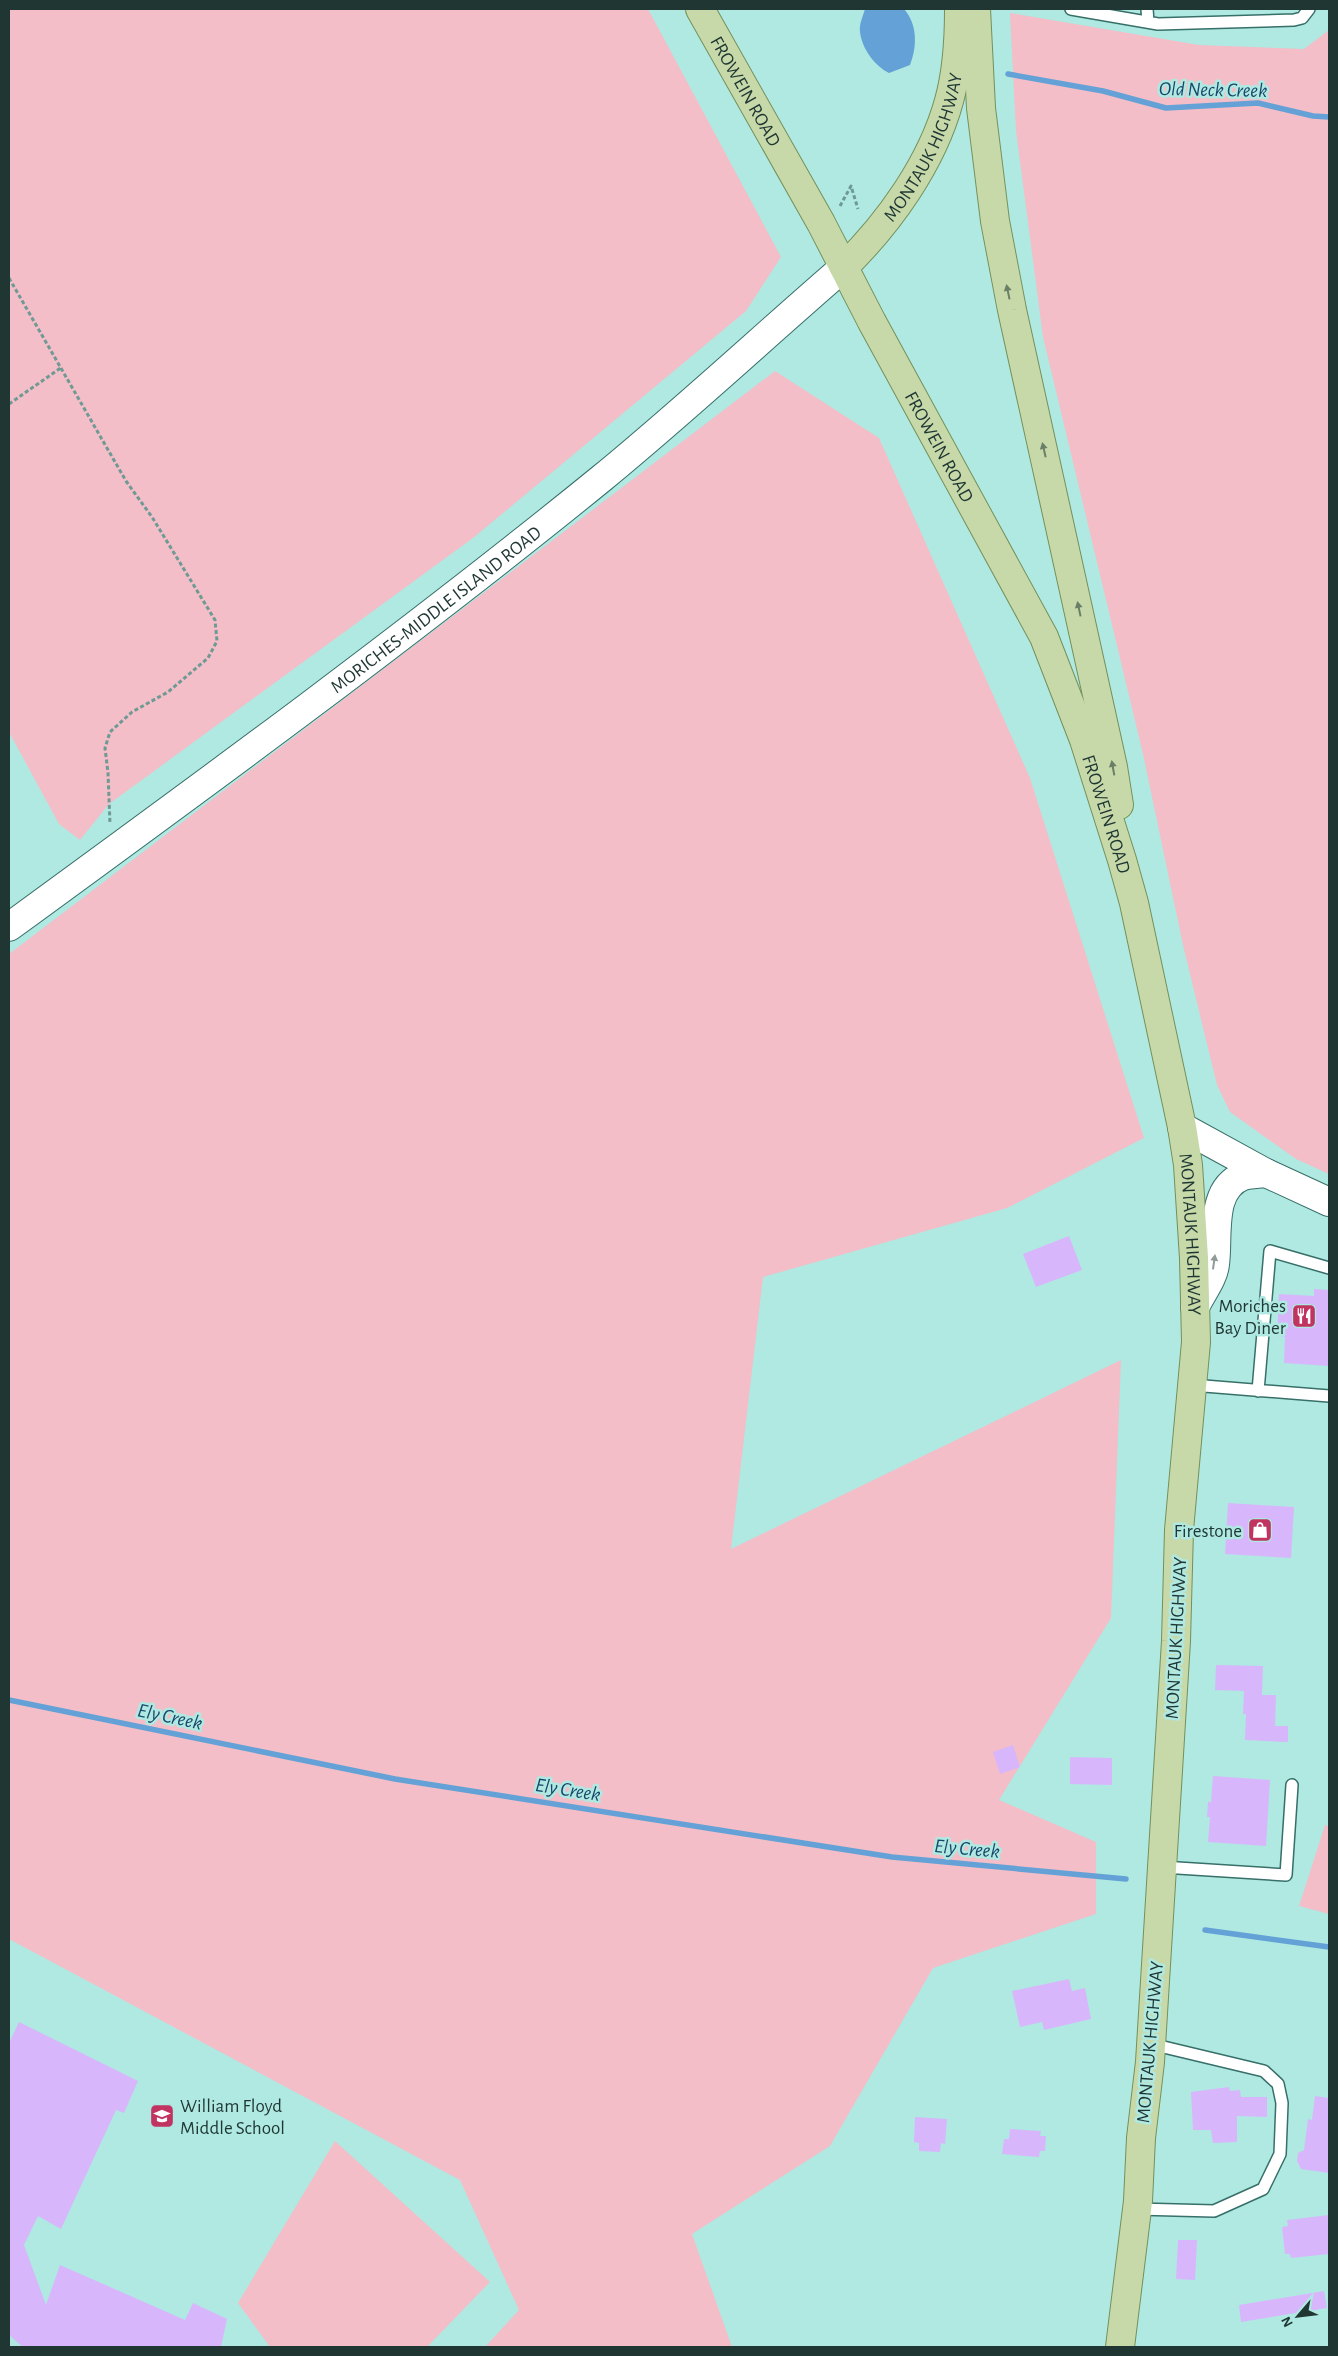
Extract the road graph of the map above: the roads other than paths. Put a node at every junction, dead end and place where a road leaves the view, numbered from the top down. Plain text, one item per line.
1 (700, 9) edge
2 (960, 9) edge
3 (976, 9) edge
4 (1071, 9) edge
5 (1147, 9) edge
6 (1309, 9) edge
7 (1148, 22) junction
8 (844, 267) junction
9 (1134, 903) junction
10 (9, 928) edge
11 (1182, 1127) junction
12 (1266, 1172) junction
13 (1329, 1202) edge
14 (1329, 1268) edge
15 (1195, 1307) junction
16 (1192, 1385) junction
17 (1258, 1391) junction
18 (1329, 1396) edge
19 (1292, 1785) dead end
20 (1162, 1867) junction
21 (1151, 2044) junction
22 (1137, 2209) junction
23 (1120, 2347) edge

1 - 8 main road, FROWEIN ROAD
2 - 8 main road, MONTAUK HIGHWAY
9 -> 3 main road
4 - 7 lane
5 - 7 lane
6 - 7 lane
8 - 9 main road, FROWEIN ROAD
8 - 10 main road, MORICHES-MIDDLE ISLAND ROAD
9 - 11 main road, MONTAUK HIGHWAY
11 - 12 main road
11 - 15 main road, MONTAUK HIGHWAY
12 - 13 main road
15 -> 12 main road
14 - 17 lane
15 - 16 main road, MONTAUK HIGHWAY
16 - 17 lane
16 - 20 main road, MONTAUK HIGHWAY
17 - 18 lane
19 - 20 lane
20 - 21 main road, MONTAUK HIGHWAY
21 - 22 main road, MONTAUK HIGHWAY
21 - 22 lane
22 - 23 main road, MONTAUK HIGHWAY

